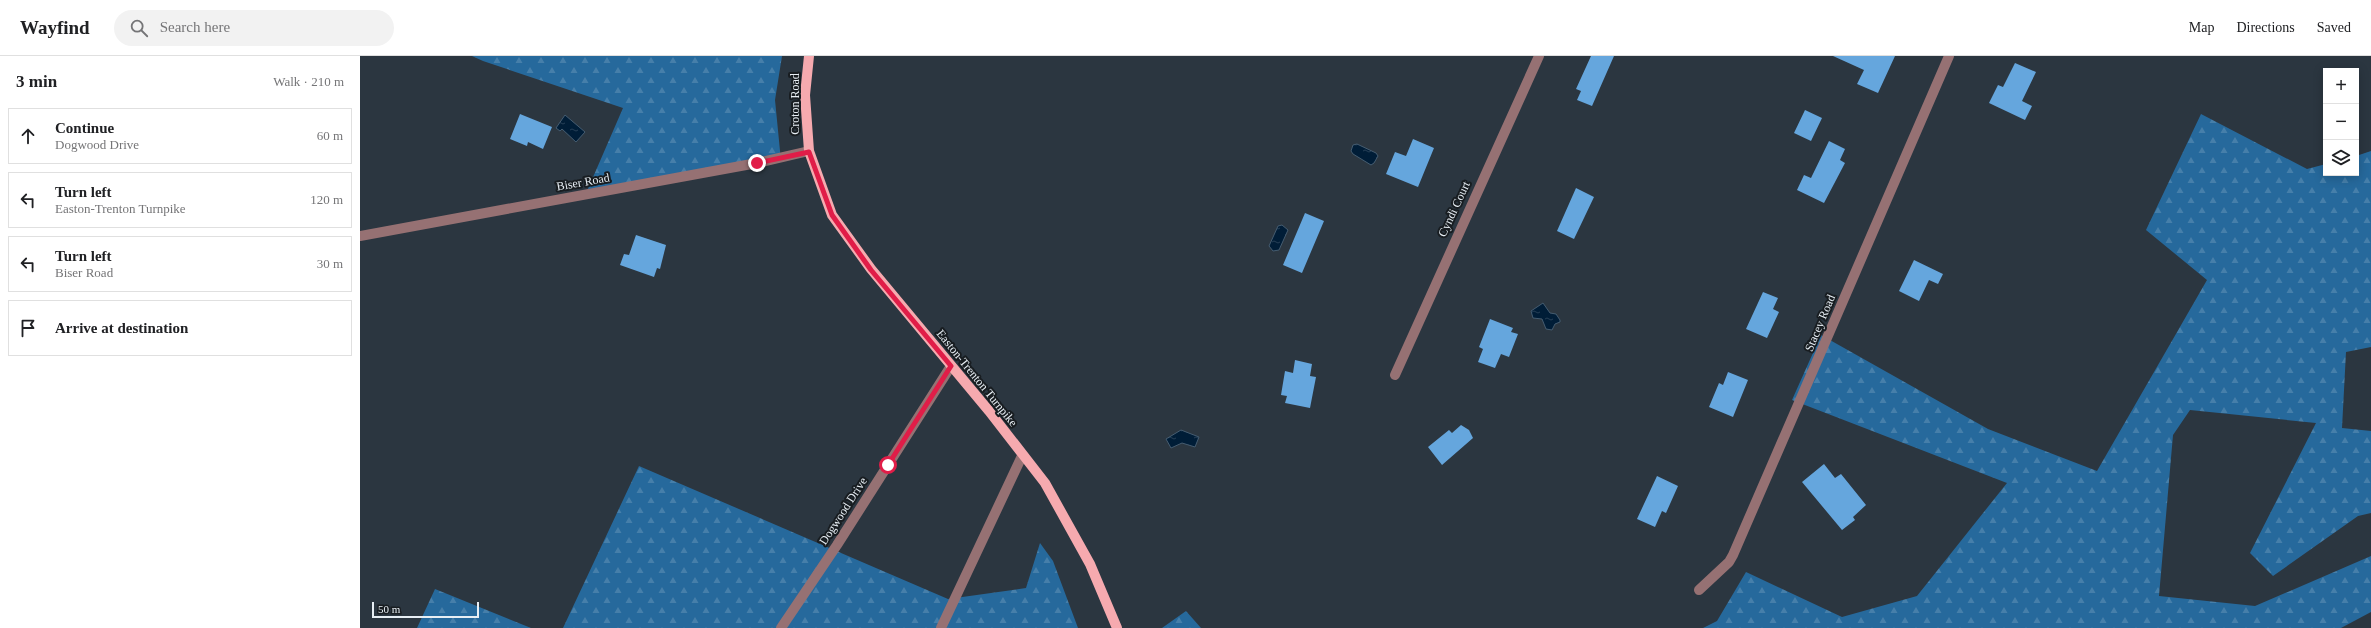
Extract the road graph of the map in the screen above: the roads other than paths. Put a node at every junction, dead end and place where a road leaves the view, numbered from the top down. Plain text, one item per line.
1 (809, 56) edge
2 (1539, 56) edge
3 (1949, 56) edge
4 (809, 152) junction
5 (360, 236) edge
6 (951, 366) junction
7 (1395, 374) dead end
8 (1022, 456) junction
9 (1699, 590) dead end
10 (781, 628) edge
11 (941, 628) edge
12 (1117, 628) edge

1 - 4 main road, Croton Road
2 - 7 street, Cyndi Court
3 - 9 street, Stacey Road
4 - 5 street, Biser Road
4 - 6 main road, Easton-Trenton Turnpike
6 - 8 main road, Easton-Trenton Turnpike
6 - 10 street, Dogwood Drive
8 - 11 street
8 - 12 main road, Easton-Trenton Turnpike

